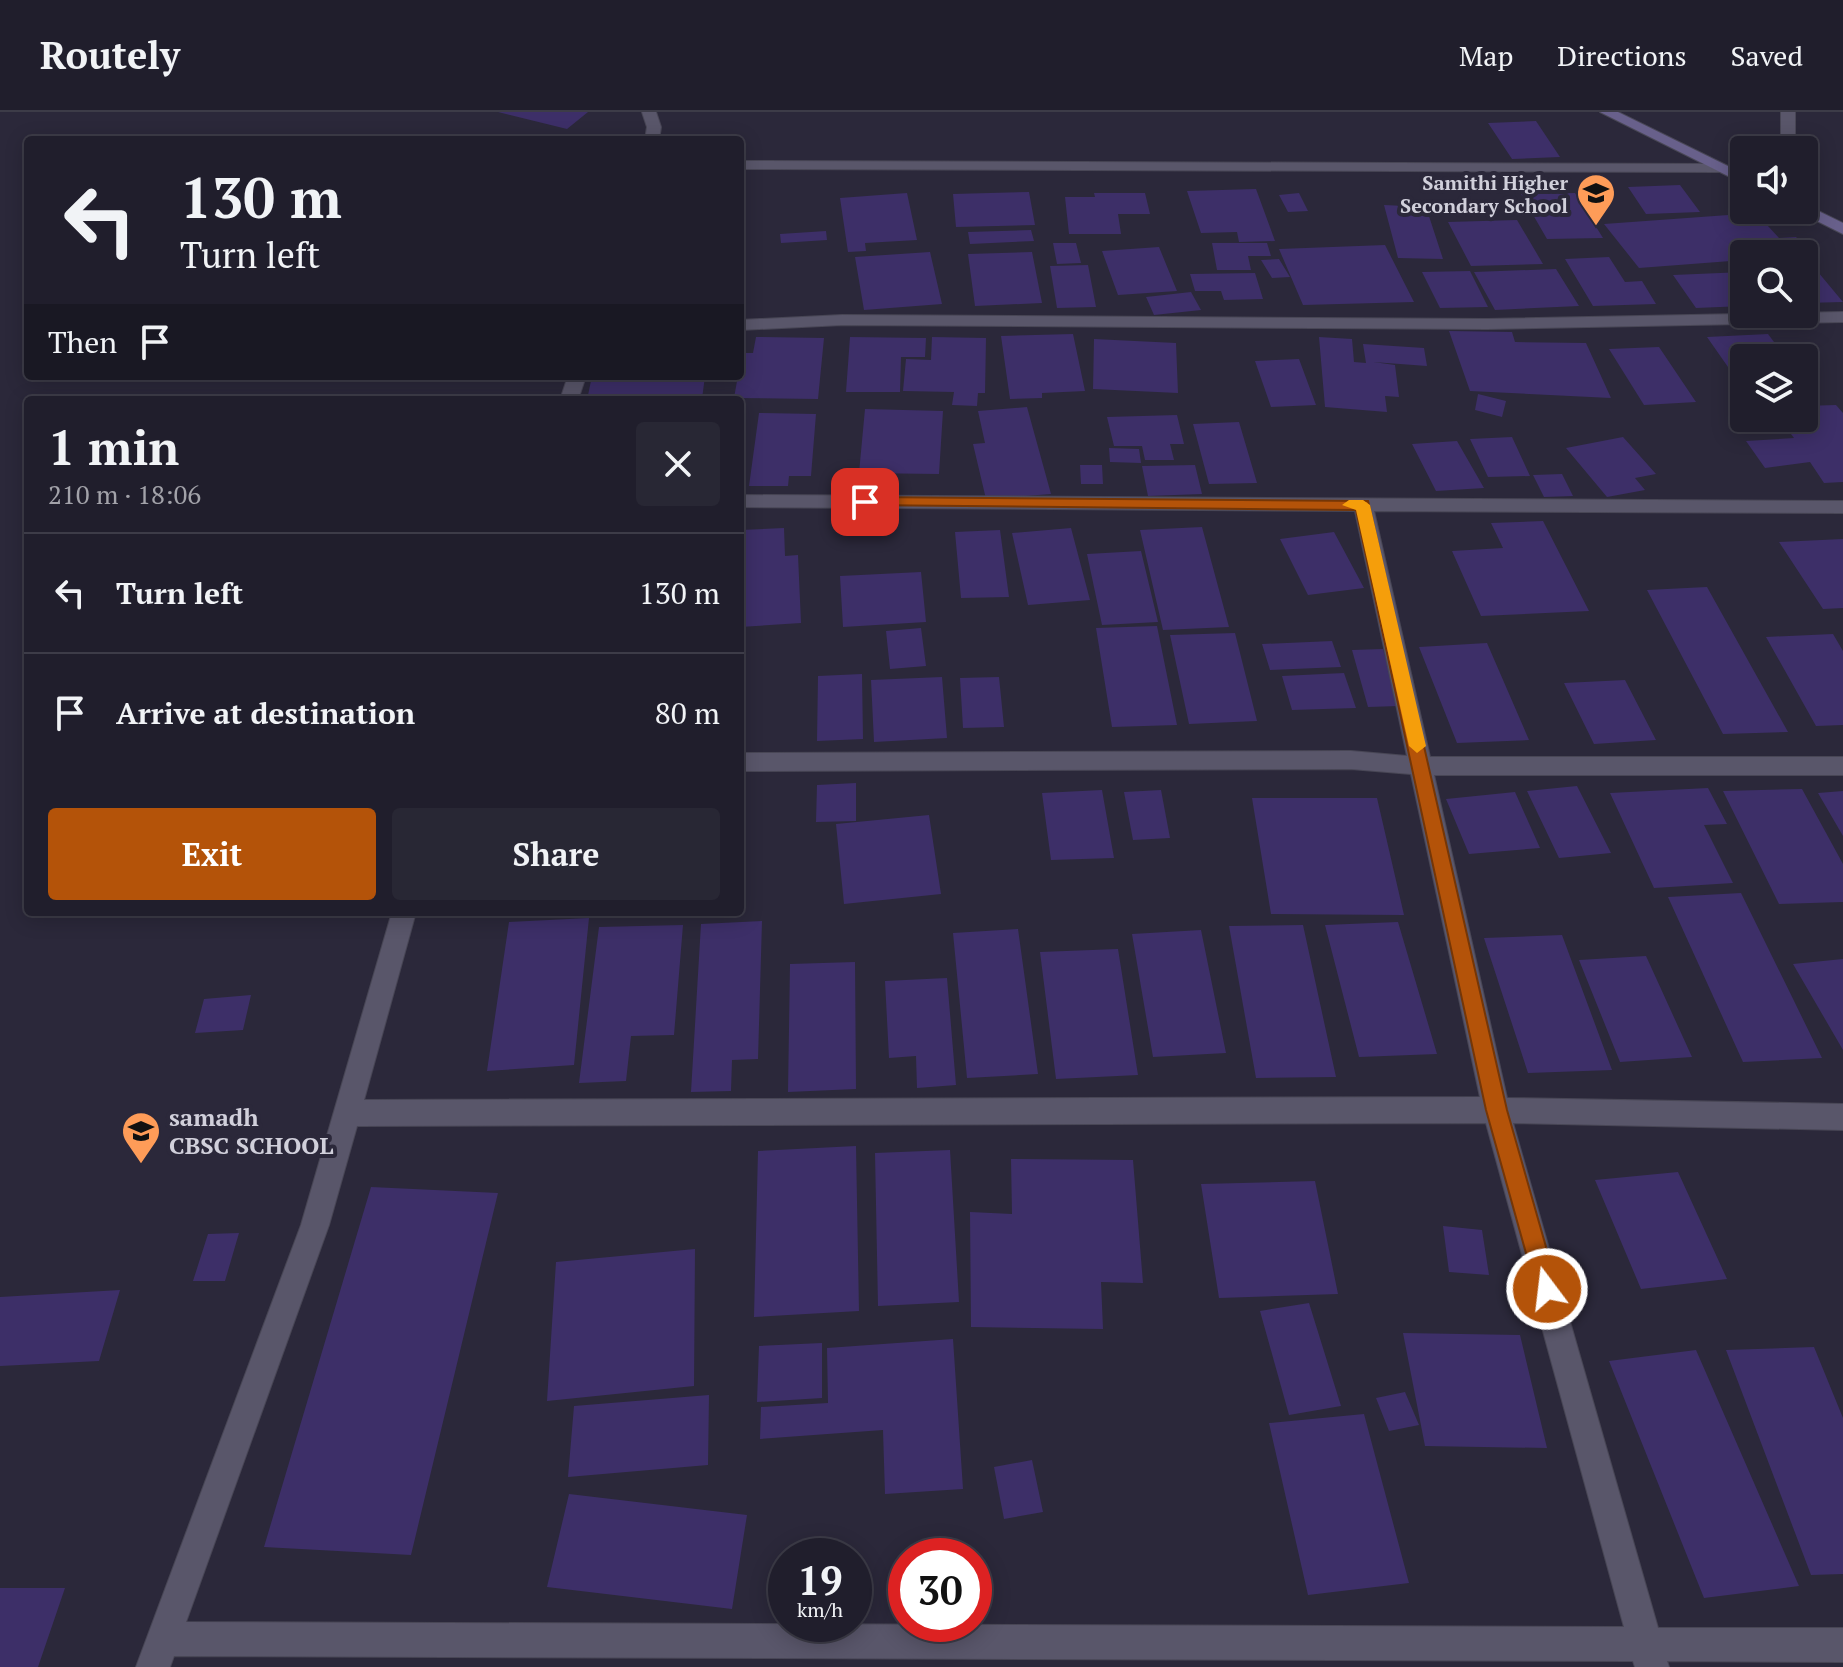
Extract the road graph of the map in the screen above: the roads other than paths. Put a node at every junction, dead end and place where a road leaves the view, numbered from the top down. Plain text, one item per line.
1 (649, 112) edge
2 (1607, 112) edge
3 (1788, 112) edge
4 (653, 136) edge
5 (1788, 136) edge
6 (744, 165) edge
7 (1721, 168) junction
8 (1730, 173) edge
9 (1818, 216) edge
10 (1843, 229) edge
11 (1843, 317) edge
12 (744, 325) edge
13 (744, 501) edge
14 (1363, 505) junction
15 (1843, 507) edge
16 (744, 762) edge
17 (1422, 766) junction
18 (1843, 766) edge
19 (403, 916) edge
20 (1496, 1110) junction
21 (347, 1113) junction
22 (1843, 1117) edge
23 (1843, 1645) edge
24 (158, 1653) edge
25 (1650, 1657) edge

1 - 4 street
2 - 7 main road
3 - 5 street
6 - 7 street
7 - 8 main road
9 - 10 main road
11 - 12 street
13 - 14 street
14 - 15 street
14 - 17 street
16 - 17 street
17 - 18 street
17 - 20 street
19 - 21 street
20 - 21 street
20 - 22 street
20 - 25 street
21 - 24 street
23 - 25 street
24 - 25 street

